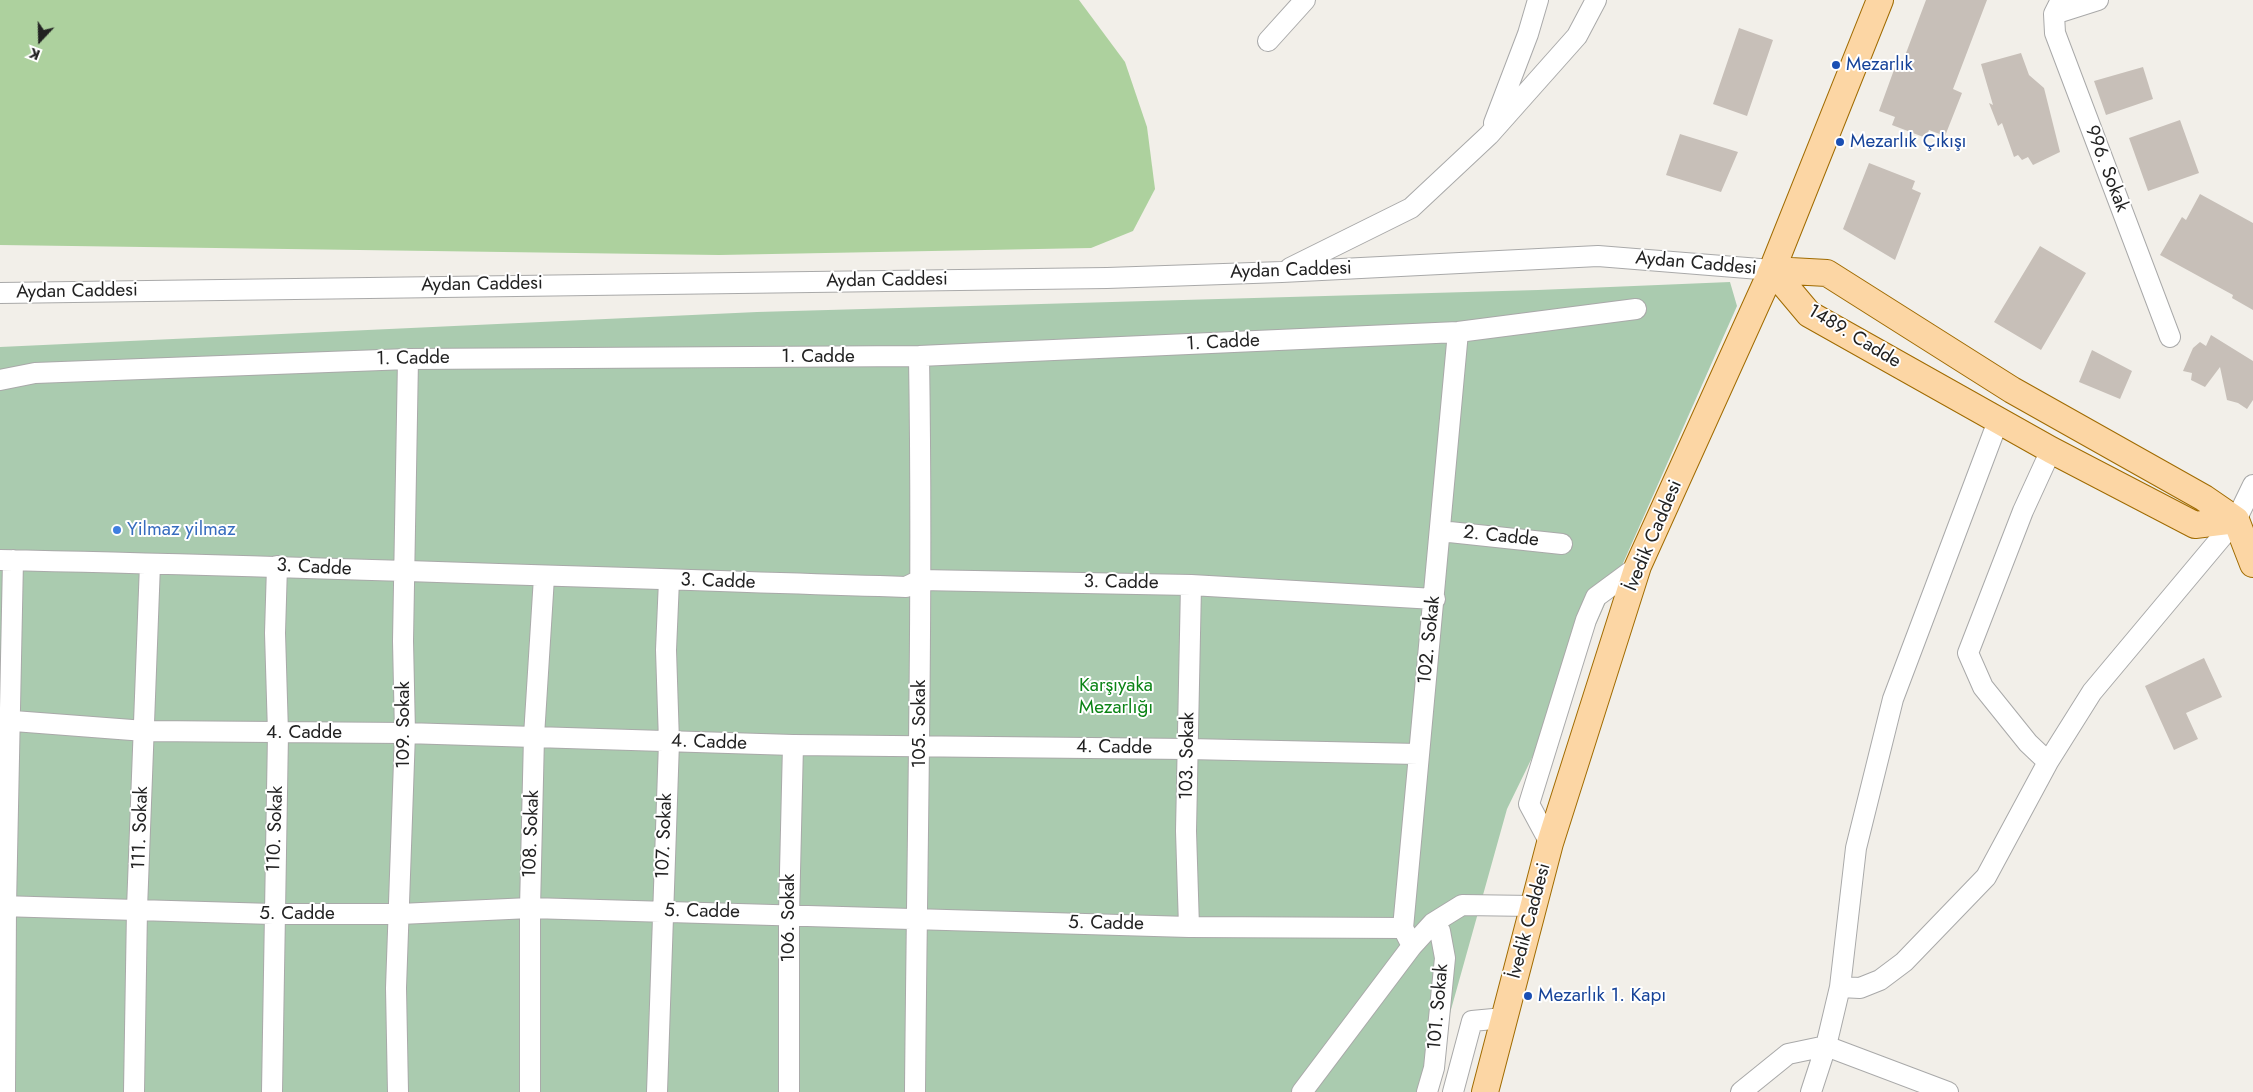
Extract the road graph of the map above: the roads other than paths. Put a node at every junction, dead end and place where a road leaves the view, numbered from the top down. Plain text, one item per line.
1 (1305, 0) edge
2 (1538, 0) edge
3 (1596, 0) edge
4 (1880, 0) edge
5 (2098, 0) edge
6 (2058, 7) edge
7 (1268, 41) dead end
8 (1489, 134) junction
9 (1772, 270) junction
10 (1282, 272) junction
11 (0, 293) edge
12 (1636, 308) dead end
13 (1458, 332) junction
14 (2170, 337) dead end
15 (919, 356) junction
16 (408, 359) junction
17 (0, 380) edge
18 (2012, 390) junction
19 (1998, 421) junction
20 (2050, 450) junction
21 (2253, 485) edge
22 (2236, 520) junction
23 (1440, 531) junction
24 (1562, 544) dead end
25 (6, 560) edge
26 (150, 564) junction
27 (2253, 564) edge
28 (277, 566) junction
29 (404, 572) junction
30 (544, 577) junction
31 (670, 580) junction
32 (920, 580) junction
33 (1191, 585) junction
34 (1435, 600) junction
35 (5, 720) edge
36 (145, 731) junction
37 (278, 733) junction
38 (405, 733) junction
39 (534, 736) junction
40 (669, 742) junction
41 (792, 745) junction
42 (920, 746) junction
43 (1188, 749) junction
44 (1418, 754) junction
45 (2048, 762) junction
46 (3, 906) edge
47 (1533, 906) junction
48 (530, 908) junction
49 (137, 909) junction
50 (662, 911) junction
51 (273, 914) junction
52 (400, 914) junction
53 (789, 914) junction
54 (916, 920) junction
55 (1433, 923) junction
56 (1189, 927) junction
57 (1403, 928) junction
58 (1412, 946) junction
59 (1840, 987) junction
60 (1504, 1018) junction
61 (1826, 1046) junction
62 (5, 1092) edge
63 (134, 1092) edge
64 (272, 1092) edge
65 (398, 1092) edge
66 (530, 1092) edge
67 (658, 1092) edge
68 (789, 1092) edge
69 (916, 1092) edge
70 (1302, 1092) edge
71 (1427, 1092) edge
72 (1453, 1092) edge
73 (1485, 1092) edge
74 (1741, 1092) edge
75 (1811, 1092) edge
76 (1948, 1092) edge

1 - 7 street
2 - 8 street
3 - 8 street
4 - 9 main road, İvedik Caddesi
5 - 6 street
6 - 14 street, 996. Sokak
8 - 10 street
9 - 10 street, Aydan Caddesi
9 - 18 main road, 1489. Cadde
9 - 19 main road, 1489. Cadde
9 - 47 main road, İvedik Caddesi
10 - 11 street, Aydan Caddesi
12 - 13 street, 1. Cadde
13 - 15 street, 1. Cadde
13 - 23 street, 102. Sokak
15 - 16 street, 1. Cadde
15 - 32 street, 105. Sokak
16 - 17 street, 1. Cadde
16 - 29 street, 109. Sokak
18 - 19 main road
18 - 22 main road, 1489. Cadde
19 - 20 main road, 1489. Cadde
19 - 59 street
20 - 22 main road, 1489. Cadde
20 - 45 street
21 - 22 street
22 - 27 main road
22 - 45 street
23 - 24 street, 2. Cadde
23 - 34 street, 102. Sokak
25 - 26 street, 3. Cadde
25 - 35 street
26 - 28 street, 3. Cadde
26 - 36 street, 111. Sokak
28 - 29 street, 3. Cadde
28 - 37 street, 110. Sokak
29 - 30 street, 3. Cadde
29 - 38 street, 109. Sokak
30 - 31 street, 3. Cadde
30 - 39 street, 108. Sokak
31 - 32 street, 3. Cadde
31 - 40 street, 107. Sokak
32 - 33 street, 3. Cadde
32 - 42 street, 105. Sokak
33 - 34 street, 3. Cadde
33 - 43 street, 103. Sokak
34 - 44 street, 102. Sokak
35 - 36 street, 4. Cadde
35 - 46 street
36 - 37 street, 4. Cadde
36 - 49 street, 111. Sokak
37 - 38 street, 4. Cadde
37 - 51 street, 110. Sokak
38 - 39 street, 4. Cadde
38 - 52 street, 109. Sokak
39 - 40 street, 4. Cadde
39 - 48 street, 108. Sokak
40 - 41 street, 4. Cadde
40 - 50 street, 107. Sokak
41 - 42 street, 4. Cadde
41 - 53 street, 106. Sokak
42 - 43 street, 4. Cadde
42 - 54 street, 105. Sokak
43 - 44 street, 4. Cadde
43 - 56 street, 103. Sokak
44 - 57 street, 102. Sokak
45 - 59 street
46 - 49 street, 5. Cadde
46 - 62 street
47 - 55 street
47 - 60 main road, İvedik Caddesi
48 - 50 street, 5. Cadde
48 - 52 street, 5. Cadde
48 - 66 street, 108. Sokak
49 - 51 street, 5. Cadde
49 - 63 street, 111. Sokak
50 - 53 street, 5. Cadde
50 - 67 street, 107. Sokak
51 - 52 street, 5. Cadde
51 - 64 street, 110. Sokak
52 - 65 street, 109. Sokak
53 - 54 street, 5. Cadde
53 - 68 street, 106. Sokak
54 - 56 street, 5. Cadde
54 - 69 street, 105. Sokak
55 - 58 street
55 - 71 street, 101. Sokak
56 - 57 street, 5. Cadde
57 - 58 street
58 - 70 street
59 - 61 street
60 - 72 street
60 - 73 main road, İvedik Caddesi
61 - 74 street
61 - 75 street
61 - 76 street

